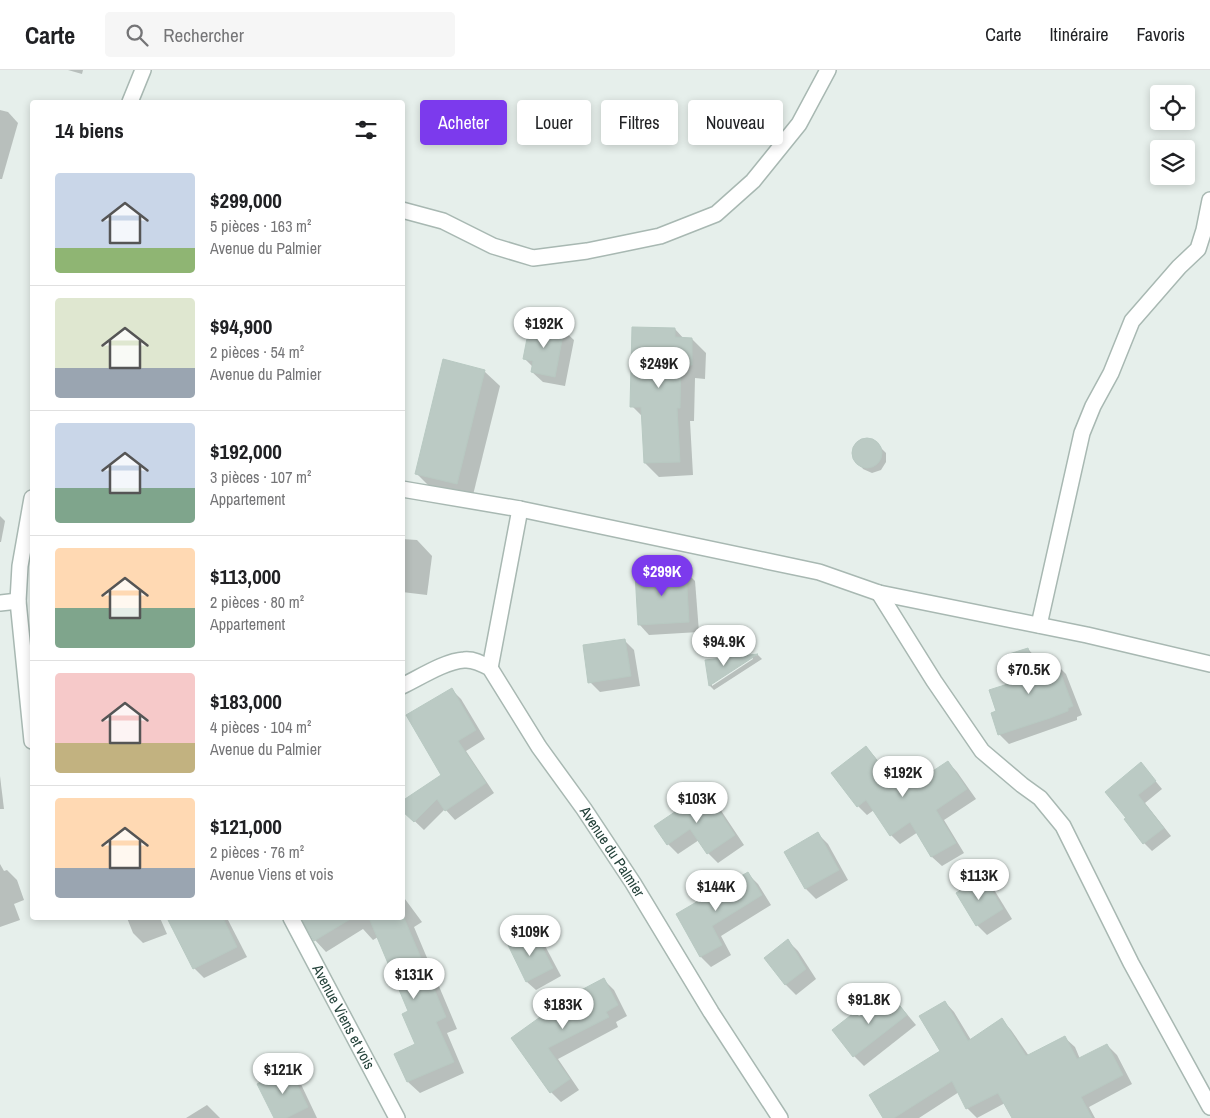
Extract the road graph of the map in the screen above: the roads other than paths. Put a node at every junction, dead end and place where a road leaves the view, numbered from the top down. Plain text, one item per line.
1 (143, 70) edge
2 (828, 70) edge
3 (131, 100) edge
4 (1210, 200) edge
5 (405, 211) edge
6 (405, 489) edge
7 (30, 509) edge
8 (520, 509) junction
9 (879, 593) junction
10 (18, 601) junction
11 (0, 603) edge
12 (1039, 625) junction
13 (1210, 664) edge
14 (490, 668) junction
15 (405, 685) edge
16 (30, 721) edge
17 (292, 920) edge
18 (1210, 1107) edge
19 (396, 1118) edge
20 (780, 1118) edge

1 - 3 street
2 - 5 street
4 - 12 street
6 - 8 street
7 - 10 street
8 - 9 street
8 - 14 street
9 - 12 street
9 - 18 street
10 - 11 street
10 - 16 street
12 - 13 street
14 - 15 street
14 - 20 street, Avenue du Palmier
17 - 19 street, Avenue Viens et vois

